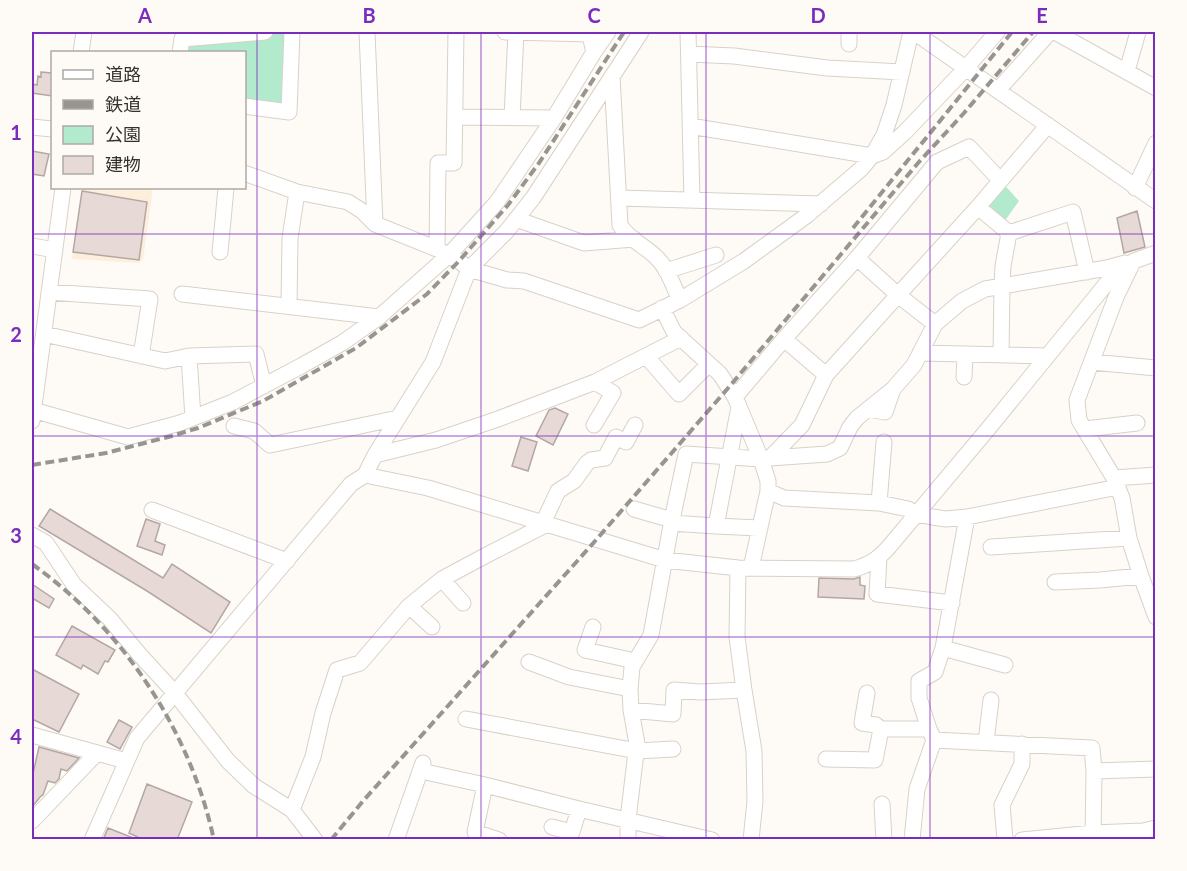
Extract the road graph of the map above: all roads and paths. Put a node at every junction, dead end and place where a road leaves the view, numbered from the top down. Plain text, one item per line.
1 (84, 32) edge
2 (265, 32) edge
3 (292, 32) edge
4 (367, 32) edge
5 (456, 32) edge
6 (506, 32) edge
7 (516, 32) edge
8 (608, 32) edge
9 (641, 32) edge
10 (688, 32) edge
11 (912, 32) edge
12 (997, 32) edge
13 (1050, 32) edge
14 (1055, 32) edge
15 (1138, 32) edge
16 (232, 33) edge
17 (590, 33) edge
18 (81, 51) edge
19 (180, 51) edge
20 (594, 52) junction
21 (689, 54) junction
22 (966, 68) junction
23 (1127, 71) junction
24 (902, 72) junction
25 (612, 76) junction
26 (1155, 88) edge
27 (998, 90) junction
28 (246, 106) edge
29 (455, 117) junction
30 (512, 117) junction
31 (554, 117) junction
32 (1048, 125) junction
33 (32, 126) edge
34 (690, 126) junction
35 (51, 129) edge
36 (1155, 143) edge
37 (872, 156) junction
38 (246, 174) edge
39 (1000, 180) junction
40 (1135, 188) junction
41 (63, 189) edge
42 (226, 189) edge
43 (297, 192) junction
44 (620, 198) junction
45 (693, 200) junction
46 (1155, 201) edge
47 (821, 204) junction
48 (978, 207) junction
49 (516, 219) junction
50 (375, 224) junction
51 (1009, 233) junction
52 (634, 239) junction
53 (32, 246) edge
54 (55, 250) junction
55 (220, 252) dead end
56 (443, 252) junction
57 (1155, 253) edge
58 (716, 255) dead end
59 (857, 258) junction
60 (1134, 261) junction
61 (469, 268) junction
62 (666, 271) junction
63 (1087, 272) junction
64 (1002, 286) junction
65 (50, 292) junction
66 (182, 294) dead end
67 (898, 294) junction
68 (680, 300) junction
69 (289, 306) junction
70 (662, 308) junction
71 (379, 317) junction
72 (935, 324) junction
73 (44, 334) junction
74 (681, 338) junction
75 (784, 339) junction
76 (920, 352) junction
77 (965, 354) junction
78 (1001, 355) junction
79 (141, 356) junction
80 (189, 356) junction
81 (646, 356) junction
82 (1047, 356) junction
83 (1092, 362) junction
84 (1155, 368) edge
85 (715, 369) junction
86 (826, 375) junction
87 (964, 377) dead end
88 (595, 382) junction
89 (264, 386) junction
90 (737, 401) junction
91 (32, 416) edge
92 (193, 418) junction
93 (398, 418) junction
94 (1137, 423) dead end
95 (594, 425) dead end
96 (635, 425) dead end
97 (234, 426) dead end
98 (1085, 429) junction
99 (884, 442) dead end
100 (375, 455) junction
101 (729, 457) junction
102 (766, 458) junction
103 (365, 475) junction
104 (1155, 475) edge
105 (1116, 482) junction
106 (768, 491) junction
107 (879, 503) junction
108 (634, 509) dead end
109 (153, 510) dead end
110 (917, 514) junction
111 (967, 517) junction
112 (671, 521) junction
113 (545, 524) junction
114 (716, 526) junction
115 (759, 528) junction
116 (32, 535) edge
117 (1129, 538) junction
118 (991, 547) dead end
119 (879, 557) junction
120 (665, 560) junction
121 (286, 561) junction
122 (745, 568) junction
123 (1141, 576) junction
124 (442, 579) junction
125 (1055, 582) dead end
126 (463, 603) dead end
127 (952, 603) junction
128 (409, 606) junction
129 (1155, 617) edge
130 (432, 627) dead end
131 (593, 627) dead end
132 (943, 648) junction
133 (635, 661) junction
134 (528, 662) dead end
135 (1005, 665) dead end
136 (630, 689) junction
137 (744, 690) junction
138 (174, 692) junction
139 (867, 693) dead end
140 (991, 700) dead end
141 (631, 710) junction
142 (466, 719) dead end
143 (881, 729) junction
144 (32, 735) edge
145 (931, 735) junction
146 (986, 742) junction
147 (1022, 744) junction
148 (673, 749) dead end
149 (637, 751) junction
150 (97, 753) junction
151 (826, 759) dead end
152 (126, 762) junction
153 (1155, 769) edge
154 (1094, 771) junction
155 (485, 785) junction
156 (882, 804) dead end
157 (579, 809) junction
158 (292, 810) junction
159 (628, 819) junction
160 (32, 821) edge
161 (552, 827) dead end
162 (1155, 828) edge
163 (1093, 836) edge
164 (92, 840) edge
165 (315, 840) edge
166 (396, 840) edge
167 (499, 840) edge
168 (628, 840) edge
169 (712, 840) edge
170 (751, 840) edge
171 (884, 840) edge
172 (912, 840) edge
173 (1005, 840) edge
174 (1022, 840) edge

1 - 18 street
2 - 16 street
3 - 28 street
4 - 50 street
5 - 29 street
6 - 7 street
7 - 17 street
7 - 30 street
8 - 20 street
9 - 25 street
10 - 21 street
11 - 22 street
11 - 24 street
12 - 22 street
13 - 27 street
14 - 23 street
15 - 23 street
16 - 19 street
17 - 20 street
20 - 31 street
21 - 24 street
21 - 34 street
22 - 27 street
22 - 37 street
23 - 26 street
24 - 37 street
25 - 44 street
25 - 49 street
27 - 32 street
29 - 30 street
29 - 56 street
30 - 31 street
31 - 56 street
32 - 39 street
32 - 40 street
33 - 35 street
34 - 37 street
34 - 45 street
36 - 40 street
37 - 47 street
38 - 43 street
39 - 48 street
39 - 59 street
40 - 46 street
41 - 54 street
42 - 55 street
43 - 50 street
43 - 69 street
44 - 45 street
44 - 52 street
45 - 47 street
47 - 68 street
48 - 51 street
48 - 67 street
49 - 52 street
49 - 61 street
50 - 56 street
51 - 63 street
51 - 64 street
52 - 62 street
53 - 54 street
54 - 65 street
56 - 61 street
56 - 71 street
57 - 60 street
58 - 62 street
59 - 67 street
59 - 75 street
60 - 63 street
60 - 82 street
60 - 83 street
61 - 70 street
61 - 93 street
62 - 68 street
63 - 64 street
64 - 72 street
64 - 78 street
65 - 73 street
65 - 79 street
66 - 69 street
67 - 72 street
67 - 86 street
68 - 70 street
69 - 71 street
70 - 74 street
71 - 89 street
72 - 76 street
73 - 79 street
73 - 91 street
74 - 81 street
74 - 85 street
75 - 86 street
75 - 90 street
76 - 77 street
76 - 102 street
77 - 78 street
77 - 87 street
78 - 82 street
79 - 80 street
80 - 89 street
80 - 92 street
81 - 85 street
81 - 88 street
82 - 110 street
83 - 84 street
83 - 98 street
85 - 90 street
86 - 102 street
88 - 95 street
88 - 100 street
89 - 92 street
90 - 101 street
90 - 102 street
91 - 92 street
93 - 97 street
93 - 100 street
94 - 98 street
96 - 113 street
98 - 105 street
99 - 107 street
100 - 103 street
101 - 102 street
101 - 112 street
101 - 114 street
102 - 106 street
103 - 113 street
103 - 121 street
104 - 105 street
105 - 111 street
105 - 117 street
106 - 107 street
106 - 115 street
107 - 110 street
108 - 112 street
109 - 121 street
110 - 111 street
110 - 119 street
111 - 127 street
112 - 114 street
112 - 120 street
113 - 120 street
113 - 124 street
114 - 115 street
115 - 122 street
116 - 138 street
117 - 118 street
117 - 123 street
119 - 122 street
119 - 127 street
120 - 122 street
120 - 133 street
121 - 138 street
122 - 137 street
123 - 125 street
123 - 129 street
124 - 126 street
124 - 128 street
127 - 132 street
128 - 130 street
128 - 158 street
131 - 133 street
132 - 135 street
132 - 145 street
133 - 136 street
134 - 136 street
136 - 141 street
137 - 141 street
137 - 170 street
138 - 152 street
138 - 158 street
139 - 143 street
140 - 146 street
141 - 149 street
142 - 149 street
143 - 145 street
143 - 151 street
144 - 150 street
145 - 146 street
145 - 172 street
146 - 147 street
147 - 154 street
147 - 173 street
148 - 149 street
149 - 159 street
150 - 152 street
150 - 160 street
152 - 164 street
153 - 154 street
154 - 163 street
155 - 157 street
155 - 166 street
155 - 167 street
156 - 171 street
157 - 159 street
157 - 161 street
158 - 165 street
159 - 168 street
159 - 169 street
162 - 163 street
163 - 174 street

